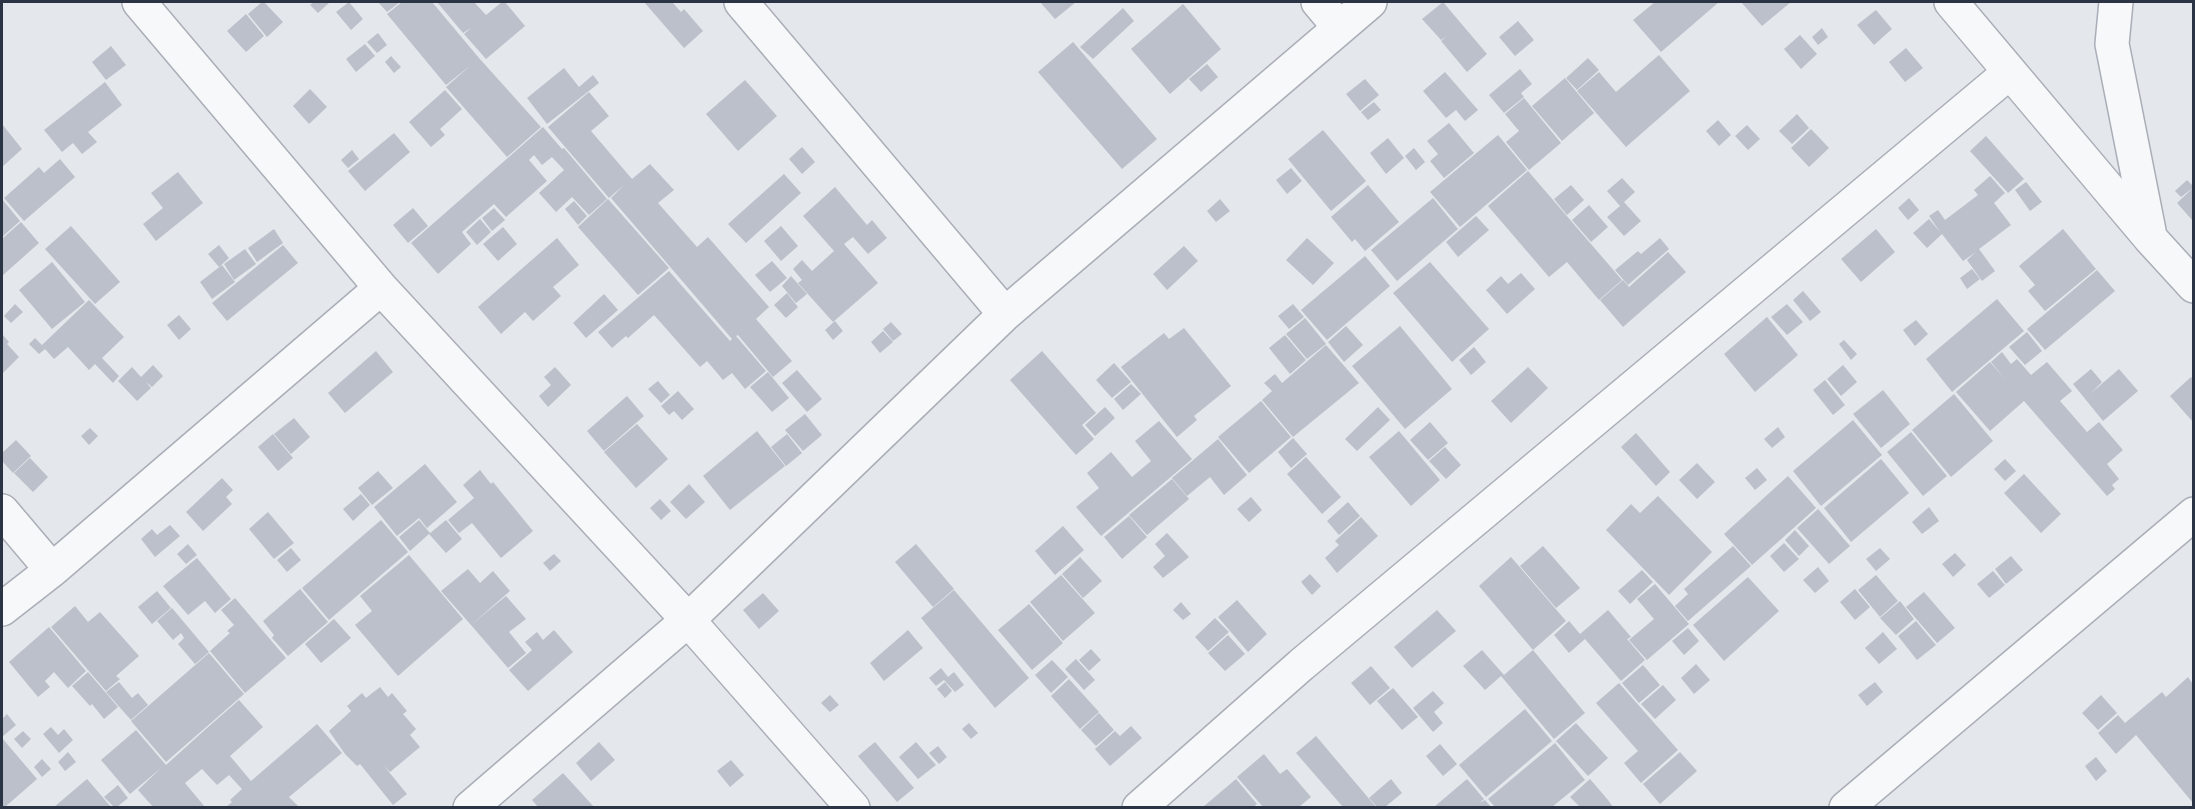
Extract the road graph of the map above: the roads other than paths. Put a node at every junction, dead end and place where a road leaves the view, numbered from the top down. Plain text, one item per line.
1 (139, 2) edge
2 (741, 2) edge
3 (1318, 2) edge
4 (1370, 2) edge
5 (1951, 2) edge
6 (2116, 2) edge
7 (1339, 27) junction
8 (2010, 72) junction
9 (2150, 238) junction
10 (2193, 286) edge
11 (381, 288) junction
12 (1005, 314) junction
13 (2, 511) edge
14 (2193, 514) edge
15 (52, 570) junction
16 (2, 609) edge
17 (688, 620) junction
18 (470, 807) edge
19 (854, 807) edge
20 (1139, 807) edge
21 (1846, 807) edge

1 - 11 street
2 - 12 street
3 - 7 street
4 - 7 street
5 - 8 street
6 - 9 street
7 - 12 street
8 - 9 street
8 - 20 street
9 - 10 street
11 - 15 street
11 - 17 street
12 - 17 street
13 - 15 street
14 - 21 street
15 - 16 street
17 - 18 street
17 - 19 street

